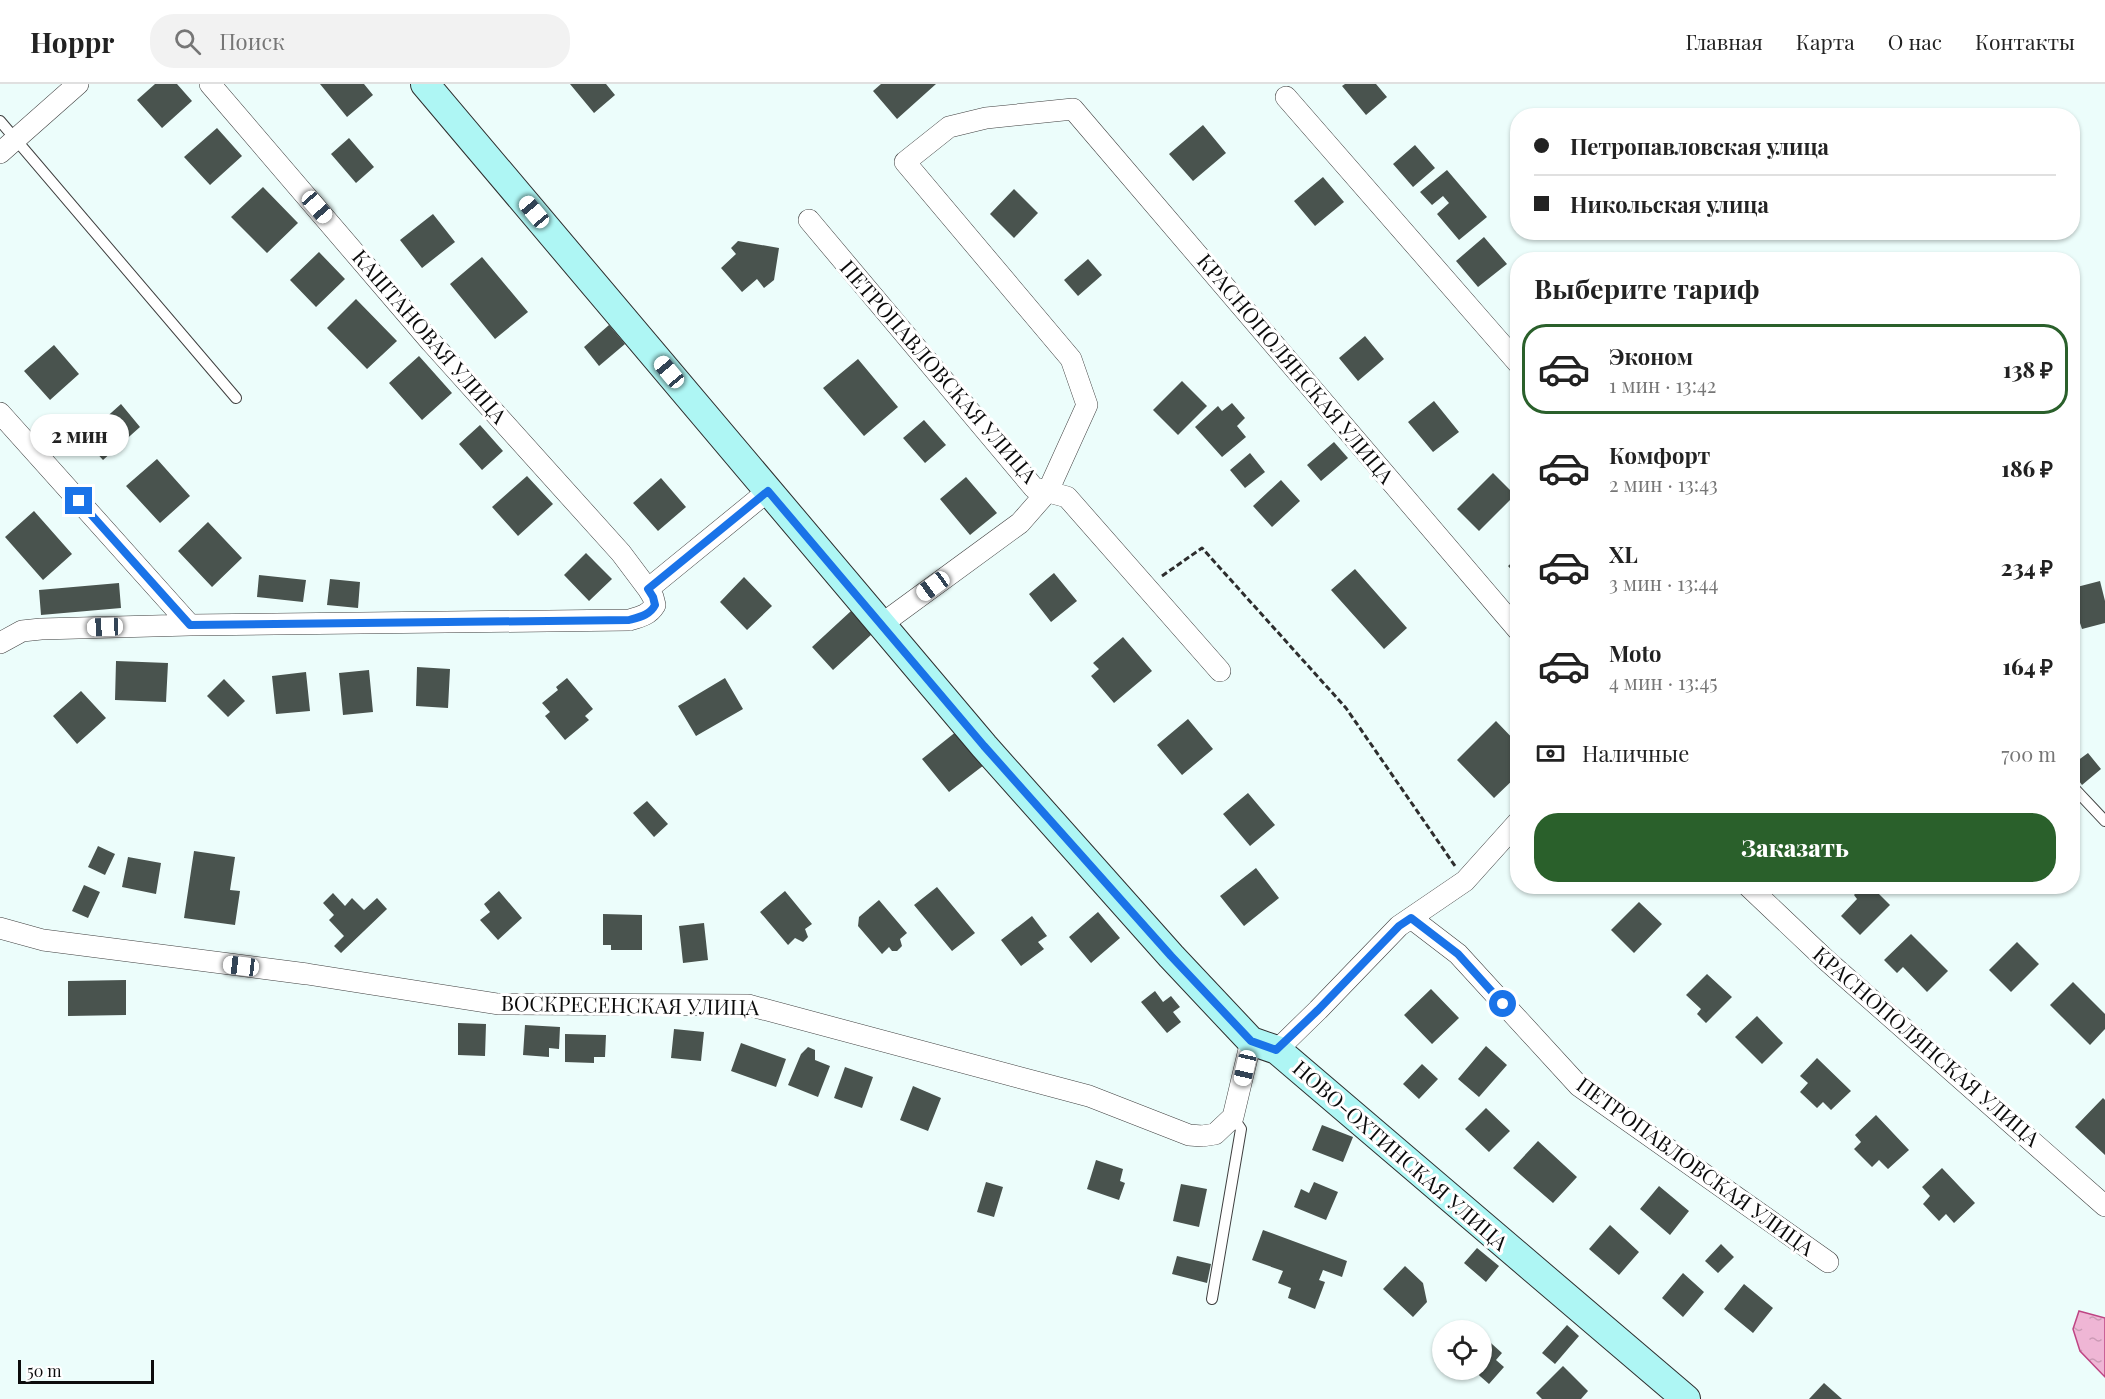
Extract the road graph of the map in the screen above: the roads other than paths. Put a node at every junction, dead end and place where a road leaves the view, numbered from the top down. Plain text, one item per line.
1 (78, 84) edge
2 (210, 84) edge
3 (425, 84) edge
4 (1286, 97) dead end
5 (0, 121) edge
6 (8, 146) edge
7 (808, 220) dead end
8 (1510, 354) edge
9 (236, 398) dead end
10 (0, 413) edge
11 (768, 491) junction
12 (1048, 491) junction
13 (648, 589) junction
14 (1510, 621) edge
15 (882, 624) junction
16 (190, 625) junction
17 (0, 643) edge
18 (1220, 671) dead end
19 (2080, 795) edge
20 (2105, 821) edge
21 (1510, 831) edge
22 (1756, 894) edge
23 (1411, 918) junction
24 (0, 928) edge
25 (1264, 1046) junction
26 (1233, 1117) junction
27 (2105, 1206) edge
28 (1828, 1262) dead end
29 (1212, 1299) dead end
30 (1686, 1399) edge

1 - 6 street
2 - 13 street, КАШТАНОВАЯ УЛИЦА
3 - 11 street, НОВО-ОХТИНСКАЯ УЛИЦА
4 - 8 street
5 - 6 lane
6 - 9 lane
7 - 12 street, ПЕТРОПАВЛОВСКАЯ УЛИЦА
10 - 16 street
11 - 13 street
11 - 15 street, НОВО-ОХТИНСКАЯ УЛИЦА
12 - 14 street, КРАСНОПОЛЯНСКАЯ УЛИЦА
12 - 15 street
12 - 18 street, ПЕТРОПАВЛОВСКАЯ УЛИЦА
13 - 16 street
15 - 25 street, НОВО-ОХТИНСКАЯ УЛИЦА
16 - 17 street
19 - 20 lane
21 - 23 street
22 - 27 street, КРАСНОПОЛЯНСКАЯ УЛИЦА
23 - 25 street
23 - 28 street, ПЕТРОПАВЛОВСКАЯ УЛИЦА
24 - 26 street, ВОСКРЕСЕНСКАЯ УЛИЦА
25 - 26 street
25 - 30 street, НОВО-ОХТИНСКАЯ УЛИЦА
26 - 29 lane

